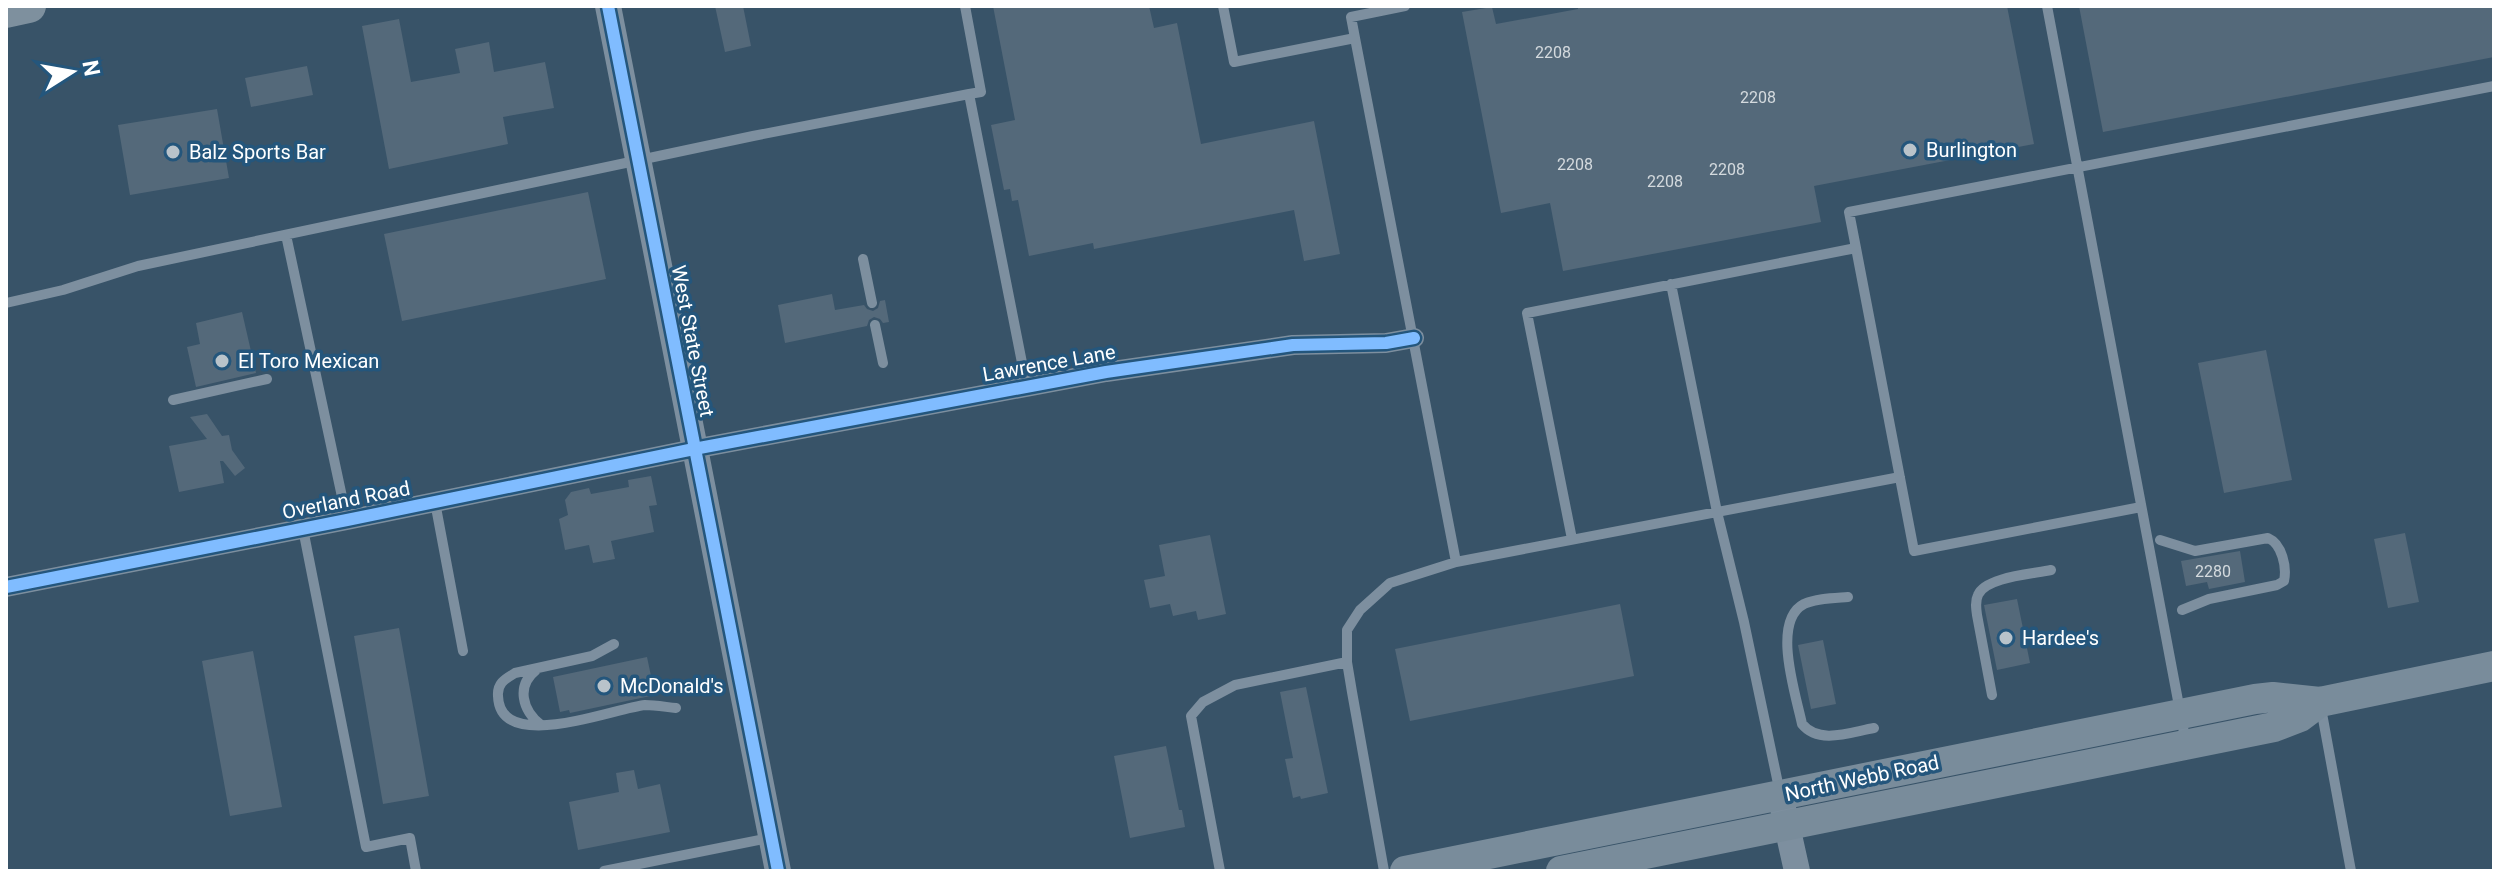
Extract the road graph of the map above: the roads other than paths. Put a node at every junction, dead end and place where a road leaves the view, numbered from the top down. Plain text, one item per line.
1 (29, 6) edge
2 (608, 6) edge
3 (965, 6) edge
4 (1223, 6) edge
5 (1405, 6) edge
6 (2047, 6) edge
7 (6, 11) edge
8 (1355, 38) junction
9 (2494, 86) edge
10 (969, 94) junction
11 (638, 162) junction
12 (2076, 167) junction
13 (286, 235) junction
14 (1856, 248) junction
15 (863, 259) dead end
16 (1671, 284) junction
17 (6, 303) edge
18 (872, 303) dead end
19 (875, 325) dead end
20 (1414, 338) junction
21 (883, 363) dead end
22 (267, 379) dead end
23 (1027, 388) junction
24 (173, 400) dead end
25 (694, 449) junction
26 (1900, 477) junction
27 (435, 502) junction
28 (2141, 507) junction
29 (1717, 512) junction
30 (347, 520) junction
31 (303, 529) junction
32 (1572, 539) junction
33 (2160, 540) dead end
34 (1456, 562) junction
35 (2051, 570) dead end
36 (6, 587) edge
37 (1848, 597) dead end
38 (2182, 610) dead end
39 (614, 644) dead end
40 (463, 651) dead end
41 (1347, 662) junction
42 (2494, 666) edge
43 (538, 668) junction
44 (1992, 695) dead end
45 (2320, 702) junction
46 (676, 708) dead end
47 (2180, 713) junction
48 (541, 725) junction
49 (1874, 728) dead end
50 (2186, 745) junction
51 (1781, 795) junction
52 (1787, 825) junction
53 (771, 838) junction
54 (416, 871) edge
55 (604, 871) edge
56 (778, 871) edge
57 (1220, 871) edge
58 (1384, 871) edge
59 (1405, 871) edge
60 (1561, 871) edge
61 (1797, 871) edge
62 (2351, 871) edge

1 - 7 highway
2 - 11 street, West State Street
3 - 10 lane
4 - 8 lane
5 - 8 lane
6 - 12 lane
8 - 20 lane
9 - 12 lane
10 - 11 lane
10 - 23 lane
11 - 13 lane
11 - 25 street, West State Street
12 - 14 lane
12 - 28 lane
13 - 17 lane
13 - 30 lane
14 - 16 lane
14 - 26 lane
15 - 18 lane
16 - 29 lane
16 - 32 lane
19 - 21 lane
20 - 23 street, Lawrence Lane
20 - 34 lane
22 - 24 lane
23 - 25 street, Lawrence Lane
25 - 27 street, Overland Road
25 - 53 street, West State Street
26 - 28 lane
26 - 29 lane
27 - 30 street, Overland Road
27 - 40 lane
28 - 47 lane
29 - 32 lane
29 - 51 lane
30 - 31 street, Overland Road
31 - 36 street, Overland Road
31 - 54 lane
32 - 34 lane
33 - 38 lane
34 - 41 lane
35 - 44 lane
37 - 49 lane
39 - 43 lane
41 - 57 lane
41 - 58 lane
42 - 45 main road, North Webb Road
43 - 48 lane
43 - 48 lane
45 - 47 main road, North Webb Road
45 - 50 main road, North Webb Road
45 - 62 lane
46 - 48 lane
47 - 50 lane
47 - 51 main road, North Webb Road
50 - 52 main road, North Webb Road
51 - 52 street
51 - 59 main road, North Webb Road
52 - 60 main road, North Webb Road
52 - 61 street
53 - 55 lane
53 - 56 street, West State Street

